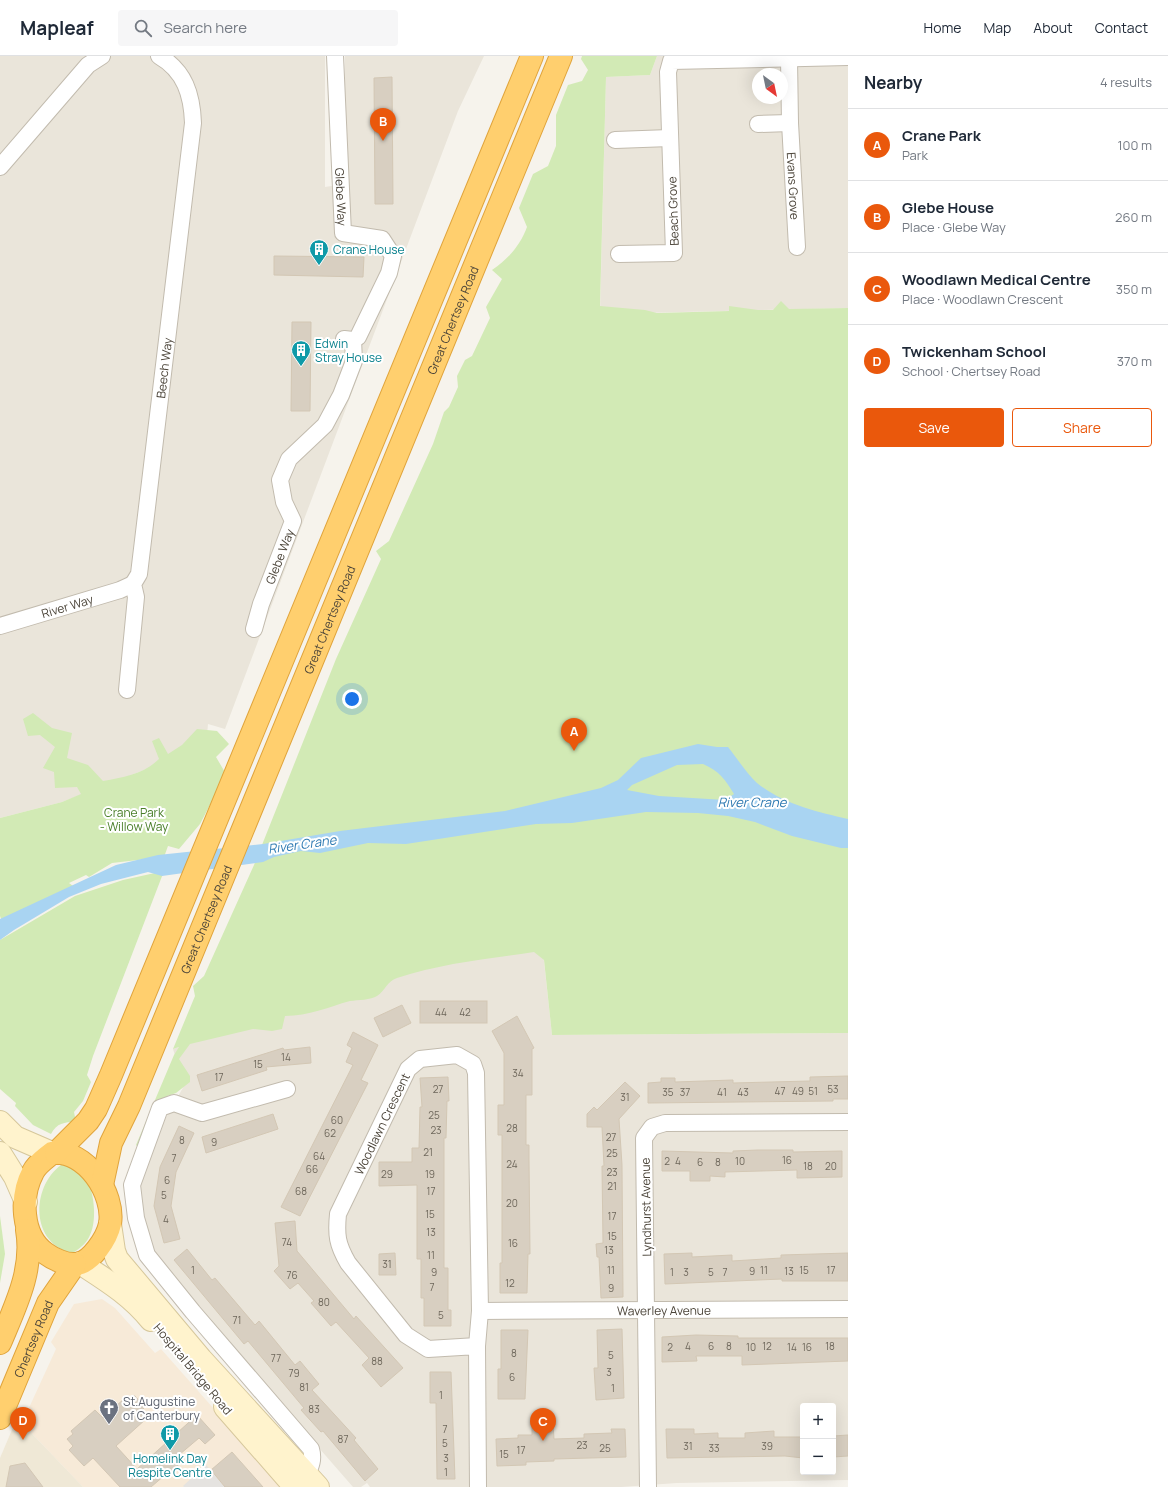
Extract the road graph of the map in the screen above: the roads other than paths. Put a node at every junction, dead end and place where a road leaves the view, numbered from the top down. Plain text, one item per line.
1 (102, 56) edge
2 (159, 56) edge
3 (335, 56) edge
4 (532, 56) edge
5 (560, 56) edge
6 (848, 57) edge
7 (789, 59) junction
8 (790, 123) junction
9 (758, 124) dead end
10 (670, 138) junction
11 (615, 140) dead end
12 (0, 167) edge
13 (797, 247) dead end
14 (619, 254) dead end
15 (132, 584) junction
16 (0, 626) edge
17 (254, 629) dead end
18 (127, 690) dead end
19 (287, 1089) dead end
20 (0, 1122) edge
21 (848, 1122) edge
22 (0, 1153) edge
23 (54, 1153) junction
24 (102, 1185) junction
25 (26, 1202) junction
26 (110, 1224) junction
27 (27, 1227) junction
28 (77, 1264) junction
29 (848, 1309) edge
30 (647, 1310) junction
31 (480, 1311) junction
32 (193, 1312) junction
33 (169, 1332) junction
34 (0, 1343) edge
35 (477, 1346) junction
36 (0, 1418) edge
37 (307, 1483) edge
38 (478, 1487) edge
39 (648, 1487) edge

1 - 12 street
2 - 15 street, Beech Way
3 - 17 street, Glebe Way
4 - 23 highway
5 - 24 highway, Great Chertsey Road
6 - 7 street
7 - 8 street, Evans Grove
7 - 10 street, Beach Grove
8 - 9 street
8 - 13 street, Evans Grove
10 - 11 street
10 - 14 street, Beach Grove
15 - 16 street, River Way
15 - 18 street
19 - 32 street
20 - 23 main road
21 - 30 street, Lyndhurst Avenue
22 - 25 main road
23 - 24 highway
23 - 25 highway
24 - 26 highway
25 - 27 highway
26 - 28 highway
26 - 33 main road, Hospital Bridge Road
27 - 28 highway
27 - 34 highway
28 - 33 main road, Hospital Bridge Road
28 - 36 highway, Chertsey Road
29 - 30 street, Waverley Avenue
30 - 31 street, Waverley Avenue
30 - 39 street, Lyndhurst Avenue
31 - 35 street, Woodlawn Crescent
31 - 35 street, Woodlawn Crescent
32 - 33 street, Hospital Bridge Road
32 - 37 street, Hospital Bridge Road
33 - 37 main road, Hospital Bridge Road
35 - 38 street, Woodlawn Crescent

